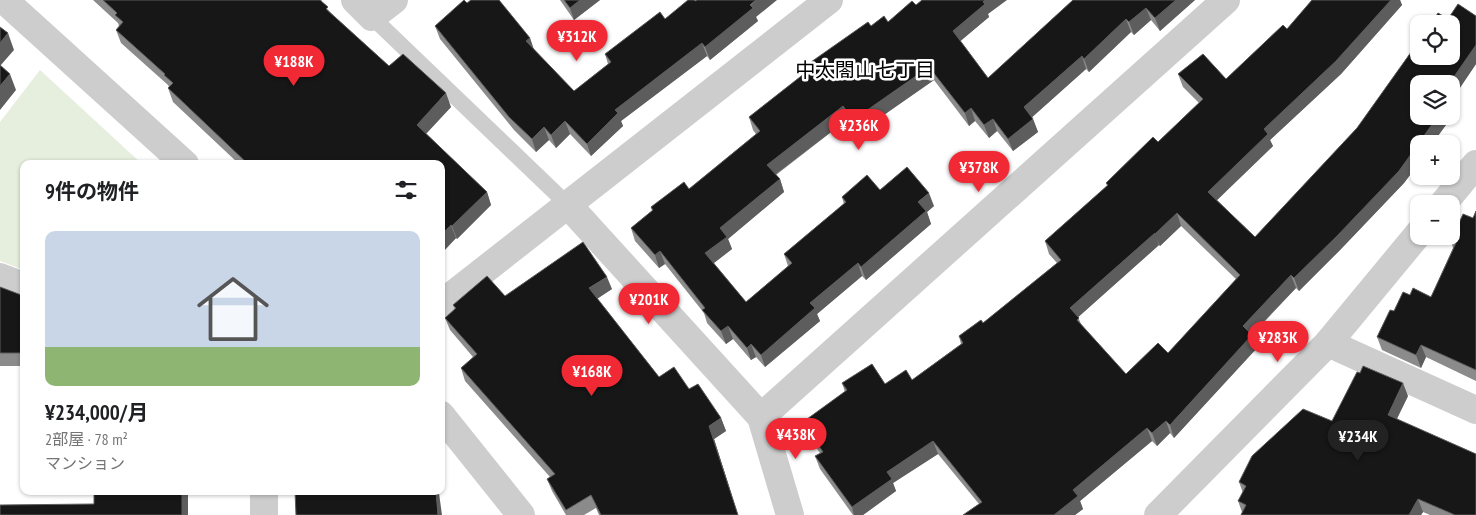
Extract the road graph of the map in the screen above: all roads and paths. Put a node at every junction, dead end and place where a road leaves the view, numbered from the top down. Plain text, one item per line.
1 (4, 0) edge
2 (394, 0) edge
3 (829, 0) edge
4 (1226, 0) edge
5 (364, 8) edge
6 (181, 160) edge
7 (1476, 164) edge
8 (1450, 195) edge
9 (568, 205) junction
10 (1410, 245) edge
11 (0, 276) edge
12 (20, 284) edge
13 (445, 301) edge
14 (1328, 343) junction
15 (1476, 410) edge
16 (761, 417) junction
17 (445, 420) edge
18 (264, 495) edge
19 (264, 515) edge
20 (521, 515) edge
21 (790, 515) edge
22 (1159, 515) edge

1 - 6 street
2 - 5 street
3 - 9 street
4 - 16 street
5 - 9 lane
7 - 8 street
9 - 13 street
9 - 16 street
10 - 14 street
11 - 12 street
14 - 15 street
14 - 22 street
16 - 21 street
17 - 20 street
18 - 19 street

